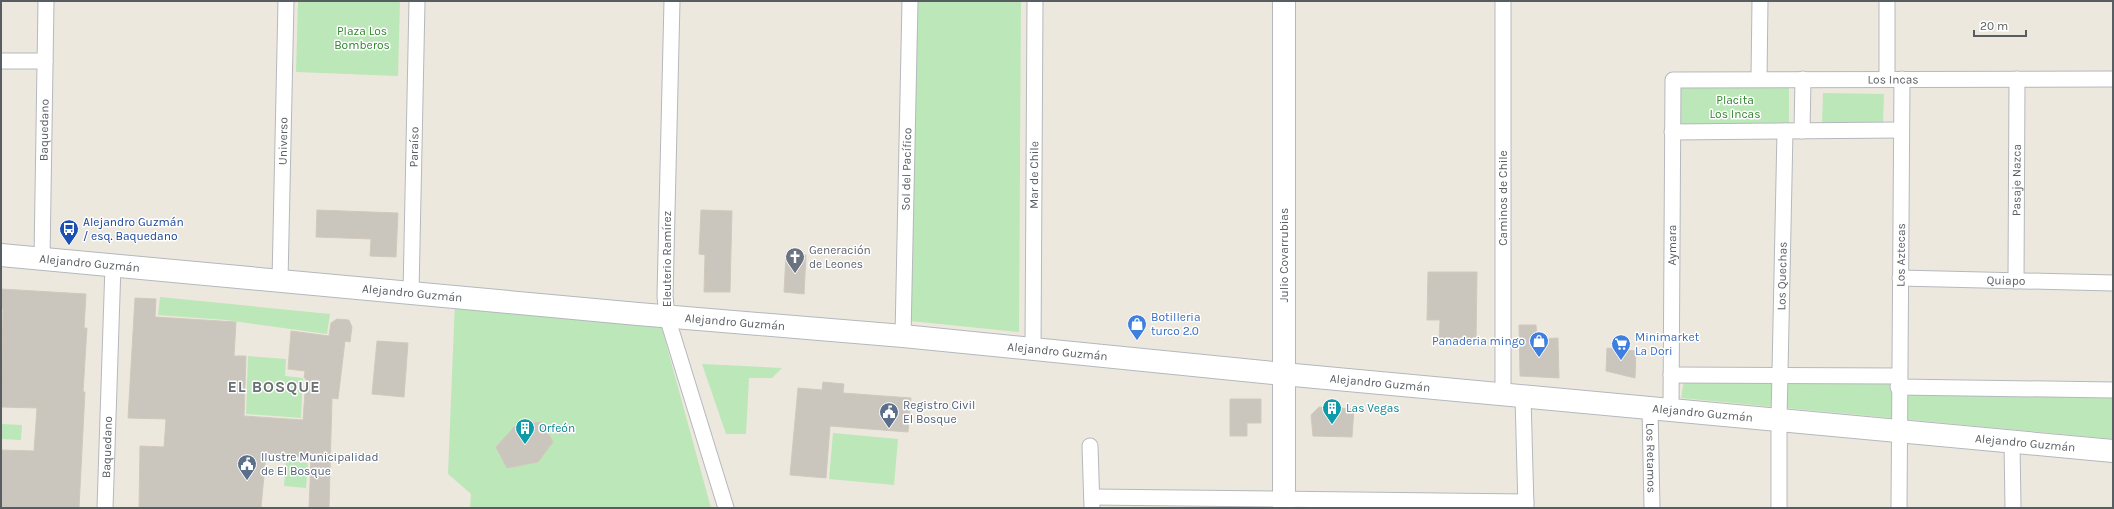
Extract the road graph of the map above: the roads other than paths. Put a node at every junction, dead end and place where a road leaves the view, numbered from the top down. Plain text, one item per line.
1 (46, 1) edge
2 (286, 1) edge
3 (417, 1) edge
4 (672, 1) edge
5 (910, 1) edge
6 (1035, 1) edge
7 (1284, 1) edge
8 (1503, 1) edge
9 (1760, 1) edge
10 (1887, 1) edge
11 (1, 61) edge
12 (45, 62) junction
13 (1759, 79) junction
14 (1803, 79) junction
15 (1887, 79) junction
16 (1902, 79) junction
17 (2017, 79) junction
18 (2113, 79) edge
19 (1673, 80) joint
20 (1901, 130) junction
21 (1785, 131) junction
22 (1802, 131) junction
23 (1672, 132) junction
24 (1, 255) edge
25 (42, 259) junction
26 (113, 265) junction
27 (1900, 278) junction
28 (280, 281) junction
29 (2016, 281) junction
30 (2113, 283) edge
31 (411, 293) junction
32 (668, 317) junction
33 (903, 336) junction
34 (1033, 349) junction
35 (1283, 374) junction
36 (1780, 374) junction
37 (1671, 375) junction
38 (1898, 382) junction
39 (2113, 390) edge
40 (1513, 396) junction
41 (1650, 408) junction
42 (1671, 410) junction
43 (1779, 420) junction
44 (1898, 432) junction
45 (2012, 442) junction
46 (1090, 446) dead end
47 (2113, 452) edge
48 (1092, 502) edge
49 (1284, 504) edge
50 (1526, 505) edge
51 (105, 508) edge
52 (726, 508) edge
53 (1652, 508) edge
54 (1779, 508) edge
55 (1899, 508) edge
56 (2013, 508) edge

1 - 12 street, Baquedano
2 - 28 street, Universo
3 - 31 street, Paraíso
4 - 32 street, Eleuterio Ramírez
5 - 33 street, Sol del Pacífico
6 - 34 street, Mar de Chile
7 - 35 street, Julio Covarrubias
8 - 40 street, Caminos de Chile
9 - 13 street
10 - 15 street
11 - 12 street
12 - 25 street, Baquedano
13 - 14 street, Los Incas
13 - 19 street, Los Incas
14 - 15 street, Los Incas
14 - 22 street
15 - 16 street, Los Incas
16 - 17 street, Los Incas
16 - 20 street, Los Aztecas
17 - 18 street, Los Incas
17 - 29 street, Pasaje Nazca
19 - 23 street, Aymara
20 - 22 street
20 - 27 street, Los Aztecas
21 - 22 street
21 - 23 street
21 - 36 street, Los Quechas
23 - 37 street, Aymara
24 - 25 street, Alejandro Guzmán
25 - 26 street, Alejandro Guzmán
26 - 28 street, Alejandro Guzmán
26 - 51 street, Baquedano
27 - 29 street, Quiapo
27 - 38 street, Los Aztecas
28 - 31 street, Alejandro Guzmán
29 - 30 street, Quiapo
31 - 32 street, Alejandro Guzmán
32 - 33 street, Alejandro Guzmán
32 - 52 street, Eleuterio Ramírez
33 - 34 street, Alejandro Guzmán
34 - 35 street, Alejandro Guzmán
35 - 40 street, Alejandro Guzmán
35 - 49 street, Julio Covarrubias
36 - 37 street
36 - 38 street
36 - 43 street, Los Quechas
37 - 42 street, Aymara
38 - 39 street
38 - 44 street, Los Aztecas
40 - 41 street, Alejandro Guzmán
40 - 50 street, Caminos de Chile
41 - 42 street, Alejandro Guzmán
41 - 53 street, Los Retamos
42 - 43 street, Alejandro Guzmán
43 - 44 street, Alejandro Guzmán
43 - 54 street, Los Quechas
44 - 45 street, Alejandro Guzmán
44 - 55 street, Los Aztecas
45 - 47 street, Alejandro Guzmán
45 - 56 street
46 - 48 street
48 - 49 street
49 - 50 street

